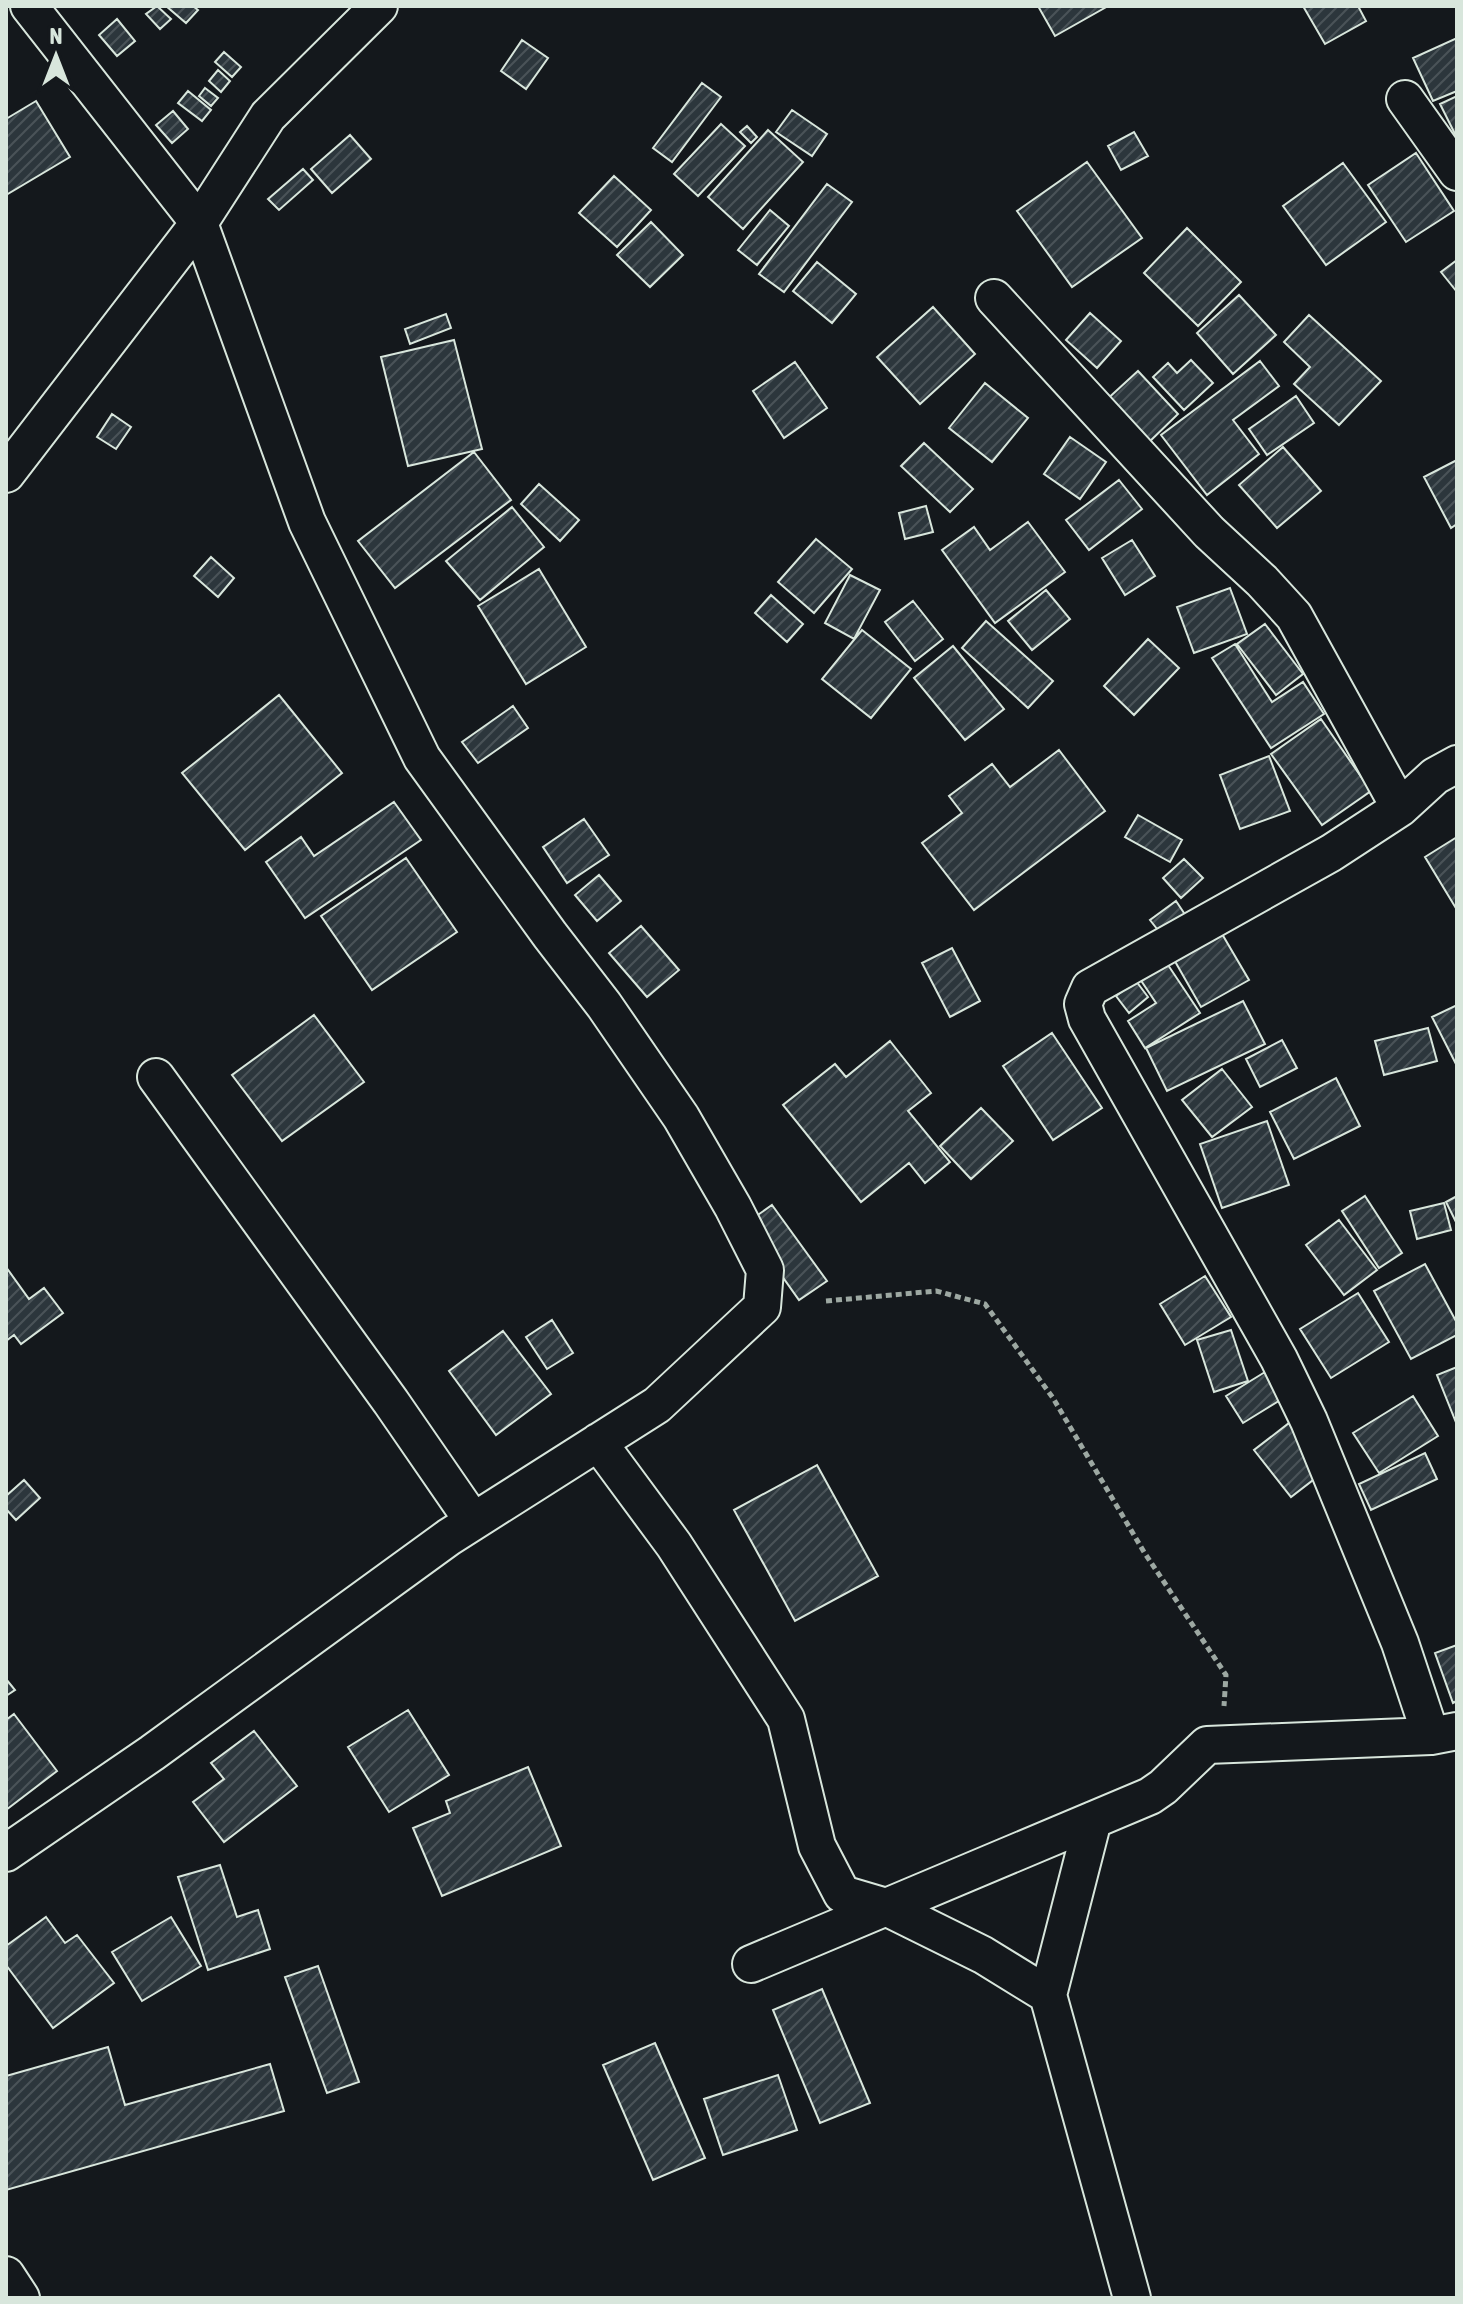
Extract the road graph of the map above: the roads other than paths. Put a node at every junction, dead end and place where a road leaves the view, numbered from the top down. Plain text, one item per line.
1 (29, 6) edge
2 (379, 6) edge
3 (1405, 99) dead end
4 (1457, 172) edge
5 (199, 223) junction
6 (994, 298) dead end
7 (6, 474) edge
8 (1457, 764) edge
9 (1400, 808) junction
10 (156, 1077) dead end
11 (598, 1442) junction
12 (473, 1521) junction
13 (1444, 1734) edge
14 (1093, 1820) junction
15 (6, 1853) edge
16 (886, 1907) junction
17 (751, 1964) dead end
18 (1048, 1995) junction
19 (6, 2275) edge
20 (21, 2298) edge
21 (1132, 2298) edge

1 - 5 street
2 - 5 street
3 - 4 street
5 - 7 street
5 - 11 street
6 - 9 street
8 - 9 street
9 - 13 street
10 - 12 street
11 - 12 street
11 - 16 street
12 - 15 street
13 - 14 street
14 - 16 street
14 - 18 street
16 - 17 street
16 - 18 street
18 - 21 street
19 - 20 street

